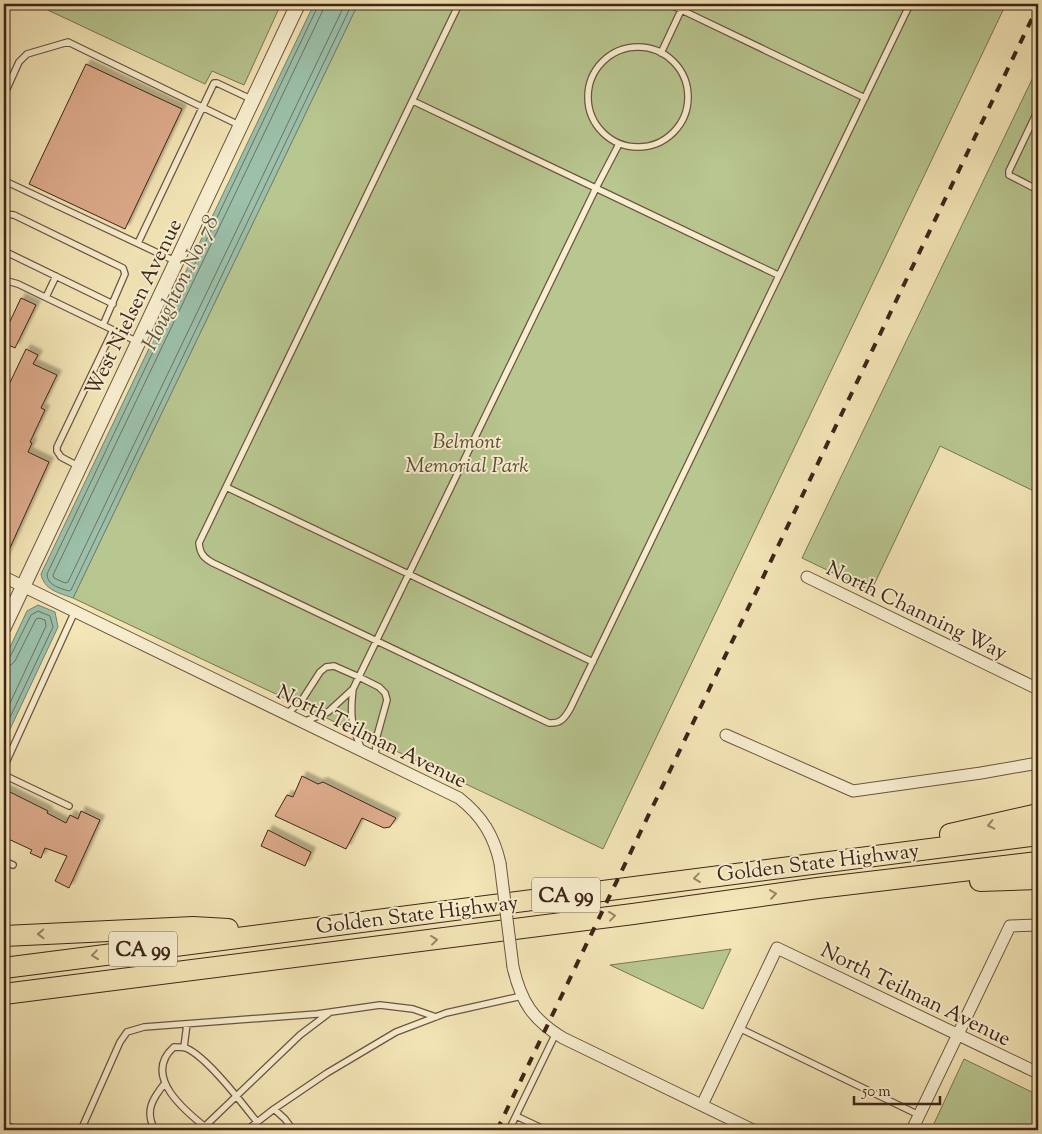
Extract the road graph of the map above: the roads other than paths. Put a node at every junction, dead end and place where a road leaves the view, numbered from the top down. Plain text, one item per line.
1 (298, 4) edge
2 (459, 4) edge
3 (669, 4) edge
4 (910, 4) edge
5 (682, 7) edge
6 (661, 53) junction
7 (4, 95) edge
8 (865, 98) junction
9 (253, 100) junction
10 (413, 101) junction
11 (202, 107) junction
12 (1038, 110) edge
13 (241, 126) junction
14 (619, 144) junction
15 (4, 179) edge
16 (596, 188) junction
17 (1038, 190) edge
18 (4, 217) edge
19 (138, 243) junction
20 (4, 251) edge
21 (177, 261) junction
22 (778, 275) junction
23 (56, 276) junction
24 (4, 280) edge
25 (46, 298) junction
26 (113, 304) junction
27 (103, 325) junction
28 (113, 330) junction
29 (138, 342) junction
30 (79, 467) junction
31 (226, 487) junction
32 (409, 574) junction
33 (4, 577) edge
34 (807, 577) dead end
35 (23, 586) junction
36 (75, 611) junction
37 (4, 627) edge
38 (377, 641) junction
39 (593, 662) junction
40 (359, 677) junction
41 (353, 689) junction
42 (1038, 689) edge
43 (288, 714) junction
44 (303, 722) junction
45 (726, 735) dead end
46 (362, 750) junction
47 (375, 756) junction
48 (1038, 762) edge
49 (4, 767) edge
50 (4, 775) edge
51 (69, 806) dead end
52 (1038, 814) edge
53 (1038, 835) edge
54 (850, 858) junction
55 (4, 860) edge
56 (1038, 862) edge
57 (13, 865) dead end
58 (1038, 878) edge
59 (818, 888) junction
60 (1038, 925) edge
61 (282, 931) junction
62 (4, 936) edge
63 (386, 946) junction
64 (4, 968) edge
65 (4, 994) edge
66 (522, 996) junction
67 (4, 1009) edge
68 (331, 1012) junction
69 (436, 1017) junction
70 (187, 1024) junction
71 (738, 1028) junction
72 (958, 1035) junction
73 (560, 1036) junction
74 (184, 1047) junction
75 (1038, 1073) edge
76 (165, 1083) junction
77 (236, 1095) junction
78 (702, 1105) junction
79 (274, 1109) junction
80 (919, 1115) junction
81 (516, 1116) junction
82 (258, 1122) junction
83 (4, 1124) edge
84 (205, 1129) edge
85 (20, 1130) edge
86 (81, 1130) edge
87 (155, 1130) edge
88 (247, 1130) edge
89 (293, 1130) edge
90 (509, 1130) edge
91 (546, 1130) edge
92 (753, 1130) edge
93 (912, 1130) edge

1 - 9 street, West Nielsen Avenue
2 - 10 lane
3 - 5 lane
4 - 8 lane
5 - 6 lane
5 - 8 lane
6 - 14 lane
6 - 14 lane
7 - 11 lane
8 - 22 lane
9 - 11 lane
9 - 13 street, West Nielsen Avenue
10 - 16 lane
10 - 31 lane
11 - 13 lane
11 - 19 lane
12 - 17 lane
13 - 21 street, West Nielsen Avenue
14 - 16 lane
15 - 19 lane
16 - 22 lane
16 - 32 lane
18 - 26 lane
19 - 21 lane
20 - 23 lane
21 - 29 street, West Nielsen Avenue
22 - 39 lane
23 - 25 lane
23 - 26 lane
24 - 25 lane
25 - 27 lane
26 - 27 lane
27 - 28 lane
28 - 29 lane
28 - 30 lane
29 - 30 street, West Nielsen Avenue
30 - 35 street, West Nielsen Avenue
31 - 32 lane
31 - 38 lane
32 - 38 lane
32 - 39 lane
33 - 35 street, North Teilman Avenue
34 - 42 street, North Channing Way
35 - 36 street, North Teilman Avenue
35 - 37 street, West Nielsen Avenue
36 - 43 street, North Teilman Avenue
36 - 49 lane
38 - 39 lane
38 - 40 lane
40 - 41 lane
40 - 43 lane
40 - 47 lane
41 - 44 lane
41 - 46 lane
43 - 44 street, North Teilman Avenue
44 - 46 street, North Teilman Avenue
45 - 48 street
46 - 47 street, North Teilman Avenue
47 - 66 street, North Teilman Avenue, bridge
50 - 51 lane
52 -> 54 highway
53 - 54 highway, Golden State Highway / CA 99
54 -> 61 highway, Golden State Highway / CA 99
55 - 57 lane
56 - 59 highway, Golden State Highway / CA 99
58 - 59 highway
63 -> 59 highway, Golden State Highway / CA 99
60 - 72 street
61 -> 62 highway
61 -> 64 highway, Golden State Highway / CA 99
63 - 65 highway, Golden State Highway / CA 99
63 - 67 highway
66 - 69 lane
66 - 73 street, North Teilman Avenue
68 - 69 lane
68 - 70 lane
68 - 77 lane
69 - 79 lane
70 - 74 lane
70 - 86 lane
71 - 72 street, North Teilman Avenue
71 - 78 street
71 - 80 lane
72 - 75 street, North Teilman Avenue
72 - 80 street
73 - 78 street, North Teilman Avenue
73 - 81 lane
74 - 76 lane
74 - 77 lane
76 - 84 lane
76 - 87 lane
77 - 82 lane
77 - 84 lane
78 - 92 street, North Teilman Avenue
79 - 82 lane
79 - 89 lane
80 - 93 street
81 - 90 lane
81 - 91 lane
82 - 88 lane
83 - 85 lane

